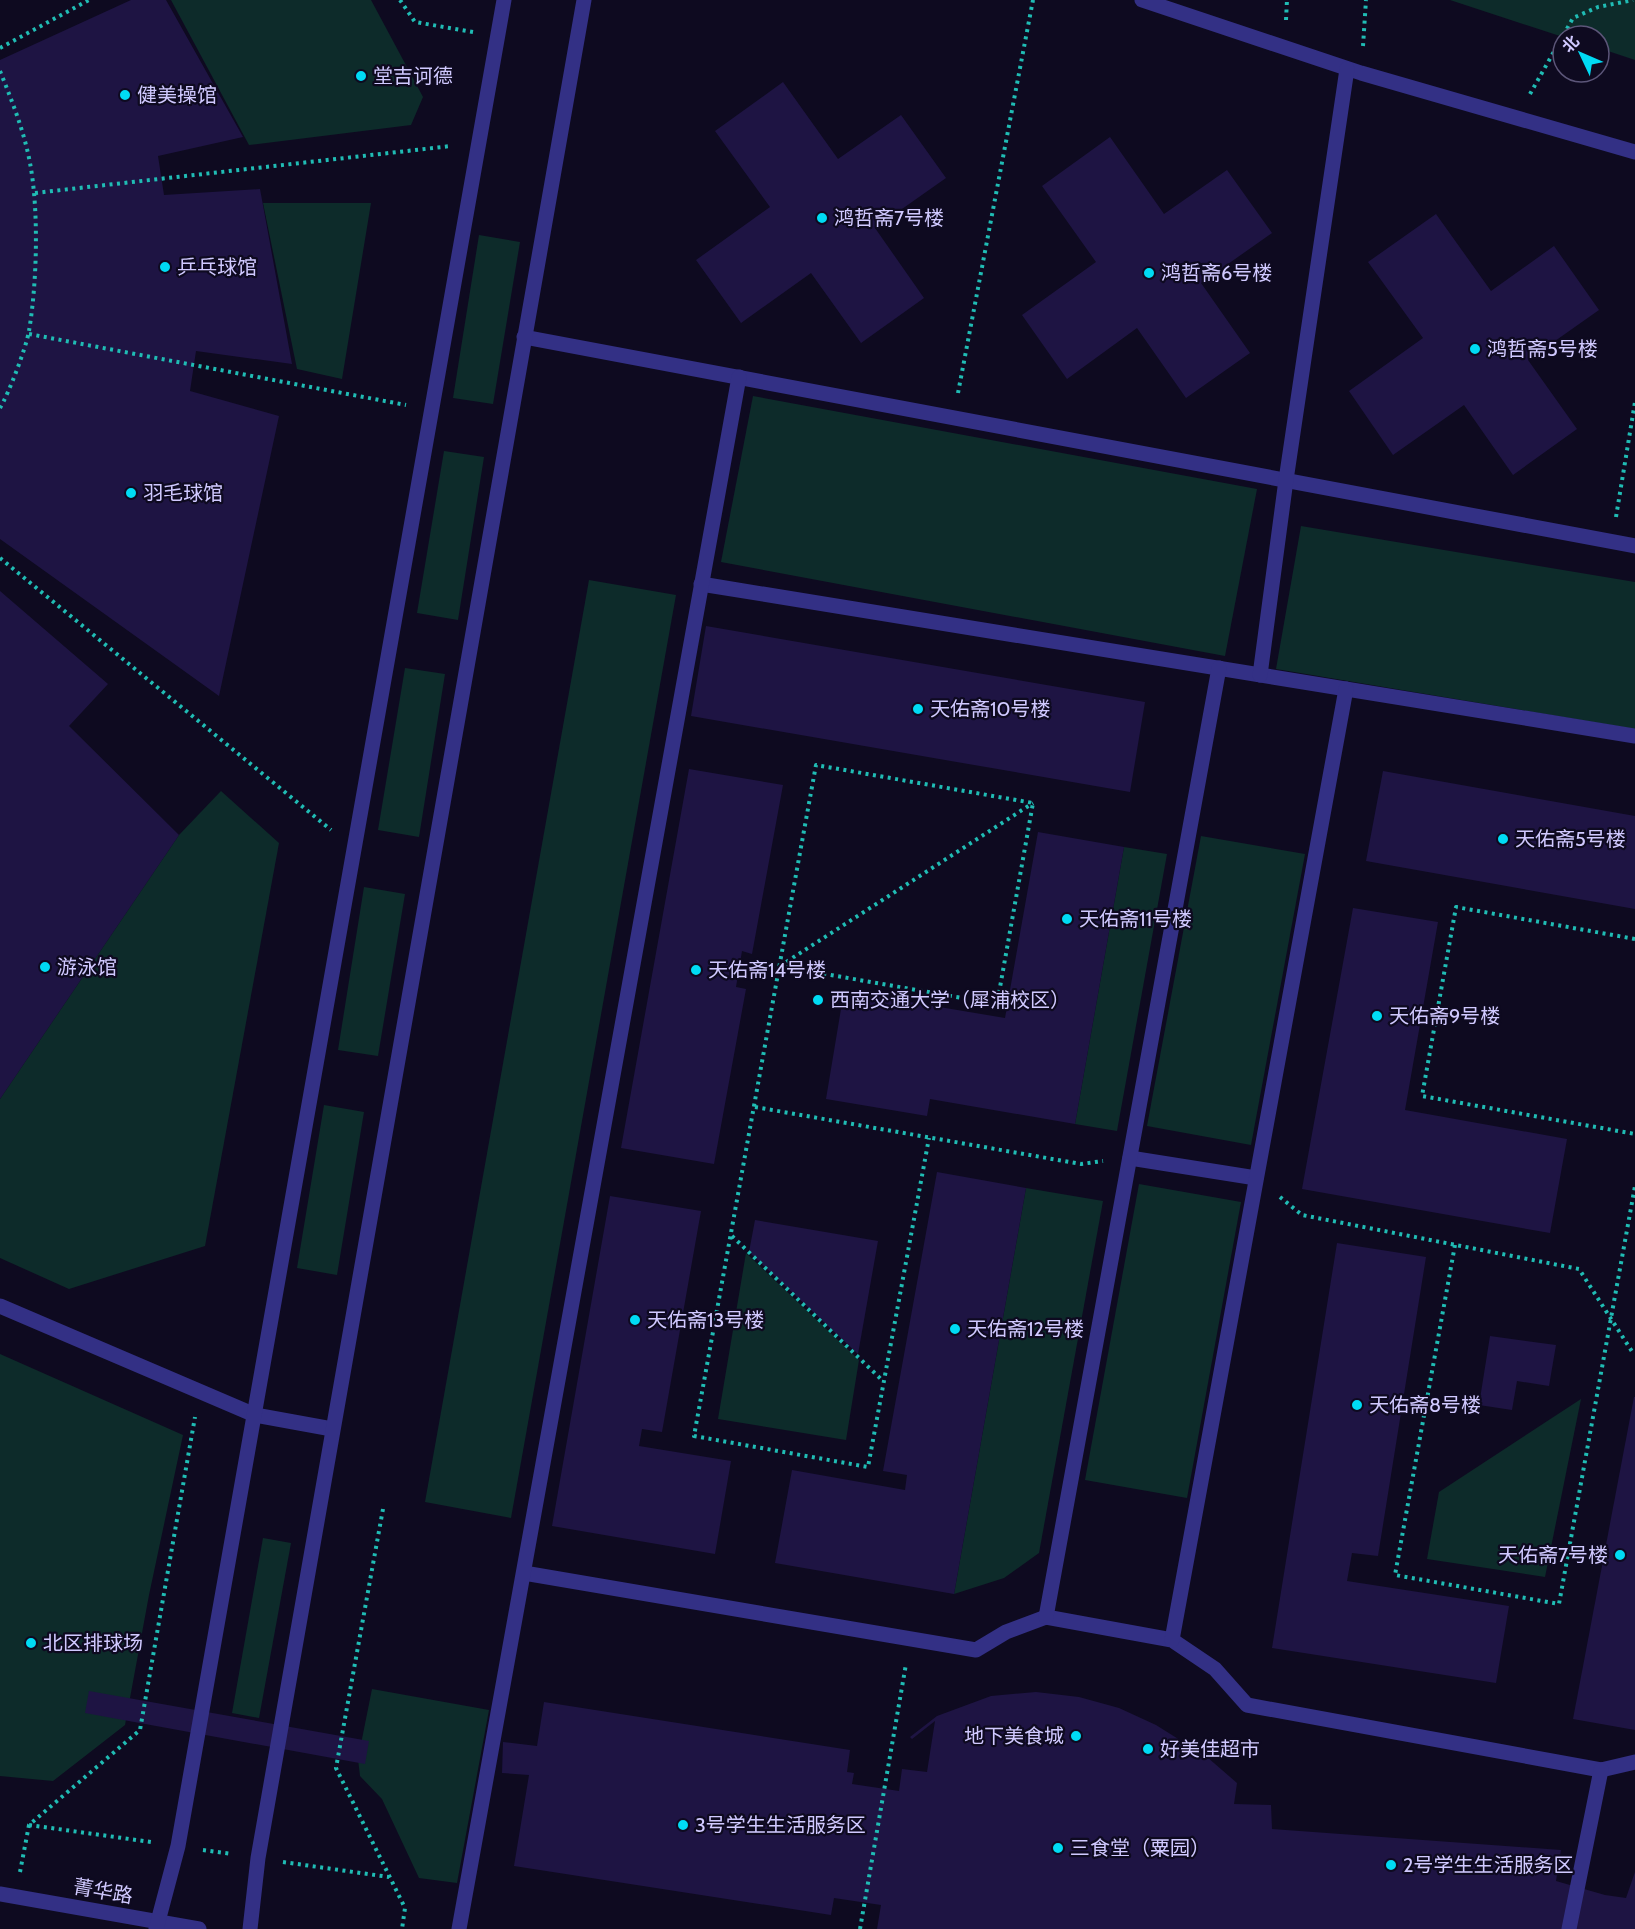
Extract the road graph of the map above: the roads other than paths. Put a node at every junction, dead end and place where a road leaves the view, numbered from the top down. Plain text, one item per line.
1 (504, 0) edge
2 (584, 0) edge
3 (1143, 0) edge
4 (1354, 71) junction
5 (1635, 152) edge
6 (524, 337) junction
7 (739, 377) junction
8 (1286, 480) junction
9 (1635, 546) edge
10 (701, 584) junction
11 (1219, 668) junction
12 (1260, 675) junction
13 (1347, 689) junction
14 (1635, 736) edge
15 (1130, 1158) junction
16 (1256, 1178) junction
17 (0, 1306) edge
18 (255, 1415) junction
19 (332, 1429) junction
20 (524, 1574) junction
21 (1046, 1617) junction
22 (1172, 1640) junction
23 (1635, 1762) edge
24 (1601, 1770) junction
25 (8, 1895) edge
26 (157, 1925) edge
27 (199, 1929) edge
28 (249, 1929) edge
29 (459, 1929) edge
30 (1569, 1929) edge

1 - 18 street
2 - 6 street
3 - 4 street
4 - 5 street
4 - 8 street
6 - 7 street
6 - 19 street
7 - 8 street
7 - 10 street
8 - 9 street
8 - 12 street
10 - 11 street
10 - 20 street
11 - 12 street
11 - 15 street
12 - 13 street
13 - 14 street
13 - 16 street
15 - 16 street
15 - 21 street
16 - 22 street
17 - 18 street
18 - 19 street
18 - 26 street
19 - 28 street
20 - 21 street
20 - 29 street
21 - 22 street
22 - 24 street
23 - 24 street
24 - 30 street
25 - 26 street, 菁华路
26 - 27 street, 菁华路

